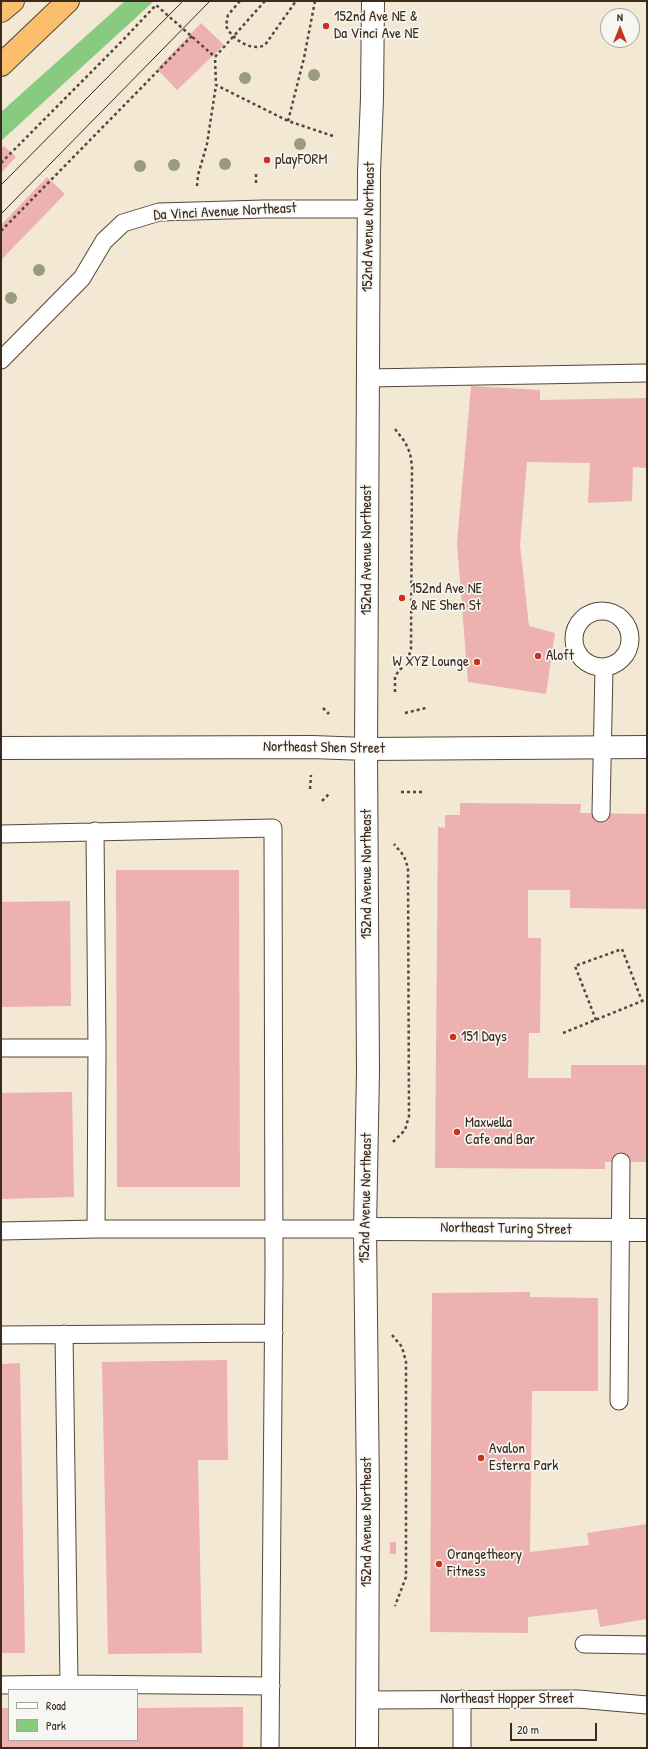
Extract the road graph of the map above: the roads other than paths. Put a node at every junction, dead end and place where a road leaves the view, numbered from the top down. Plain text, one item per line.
1 (13, 1) edge
2 (68, 1) edge
3 (373, 1) edge
4 (1, 11) edge
5 (1, 65) edge
6 (369, 209) junction
7 (1, 360) edge
8 (647, 373) edge
9 (368, 378) junction
10 (604, 668) dead end
11 (647, 747) edge
12 (1, 748) edge
13 (602, 748) junction
14 (366, 749) junction
15 (601, 813) dead end
16 (95, 831) junction
17 (1, 834) edge
18 (1, 1048) edge
19 (98, 1048) junction
20 (621, 1162) dead end
21 (96, 1229) junction
22 (274, 1229) junction
23 (365, 1229) junction
24 (647, 1230) edge
25 (1, 1231) edge
26 (620, 1231) junction
27 (274, 1333) junction
28 (64, 1334) junction
29 (1, 1335) edge
30 (619, 1401) dead end
31 (584, 1644) dead end
32 (647, 1645) edge
33 (69, 1684) junction
34 (1, 1685) edge
35 (271, 1686) junction
36 (462, 1699) junction
37 (367, 1700) junction
38 (647, 1704) edge
39 (270, 1748) edge
40 (367, 1748) edge
41 (462, 1748) edge

1 - 4 highway
2 - 5 highway
3 - 6 street, 152nd Avenue Northeast
6 - 7 lane, Da Vinci Avenue Northeast
6 - 9 street, 152nd Avenue Northeast
8 - 9 lane
9 - 14 street, 152nd Avenue Northeast
10 - 13 lane
11 - 13 street, Northeast Shen Street
12 - 14 street, Northeast Shen Street
13 - 14 street, Northeast Shen Street
13 - 15 lane
14 - 23 street, 152nd Avenue Northeast
16 - 17 lane
16 - 19 lane
16 - 22 lane
18 - 19 lane
19 - 21 lane
20 - 26 lane
21 - 22 lane
21 - 25 lane
22 - 23 lane
22 - 27 lane
23 - 26 street, Northeast Turing Street
23 - 37 street, 152nd Avenue Northeast
24 - 26 street, Northeast Turing Street
26 - 30 lane
27 - 28 lane
27 - 35 lane
28 - 29 lane
28 - 33 lane
31 - 32 lane
33 - 34 lane
33 - 35 lane
35 - 39 lane
36 - 37 lane, Northeast Hopper Street
36 - 38 lane, Northeast Hopper Street
36 - 41 lane
37 - 40 street, 152nd Avenue Northeast

